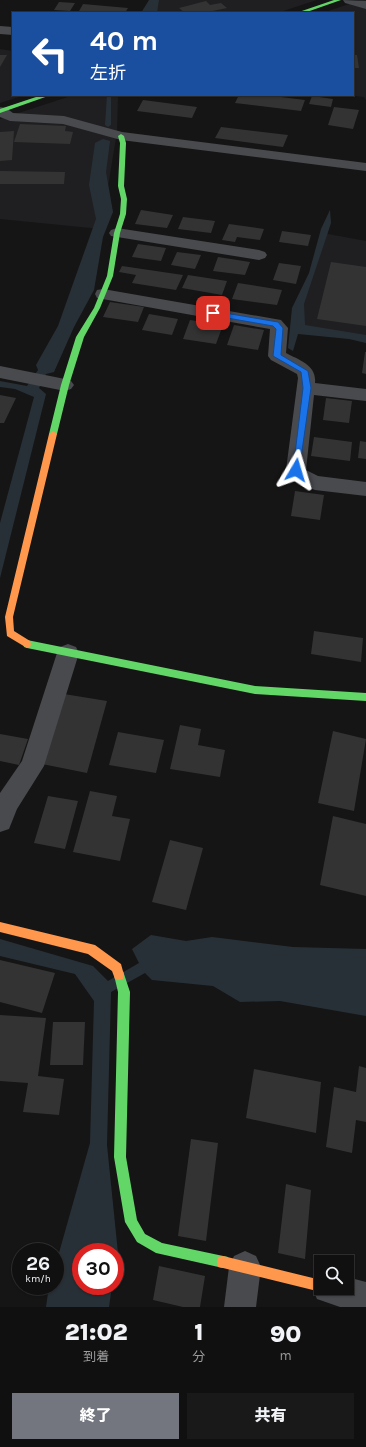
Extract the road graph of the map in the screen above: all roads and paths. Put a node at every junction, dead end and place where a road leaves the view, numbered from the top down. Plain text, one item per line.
1 (339, 0) edge
2 (348, 0) edge
3 (366, 5) edge
4 (302, 12) edge
5 (0, 30) edge
6 (12, 32) edge
7 (45, 96) edge
8 (0, 111) edge
9 (121, 136) junction
10 (366, 167) edge
11 (117, 233) junction
12 (259, 255) dead end
13 (103, 294) junction
14 (0, 372) edge
15 (65, 385) junction
16 (307, 388) junction
17 (366, 395) edge
18 (366, 489) edge
19 (68, 653) junction
20 (366, 697) edge
21 (0, 821) edge
22 (0, 927) edge
23 (244, 1267) junction
24 (314, 1284) edge
25 (354, 1295) edge
26 (366, 1298) edge
27 (240, 1307) edge

1 - 4 main road
2 - 3 street
5 - 6 street
7 - 8 main road
8 - 9 street
9 - 10 street
9 - 11 main road
11 - 12 street
11 - 13 main road
13 - 15 main road
13 - 16 street
14 - 15 street
15 - 19 main road
16 - 17 street
16 - 18 street
19 - 20 main road
19 - 21 street
22 - 23 main road
23 - 24 main road
23 - 27 street
25 - 26 street

